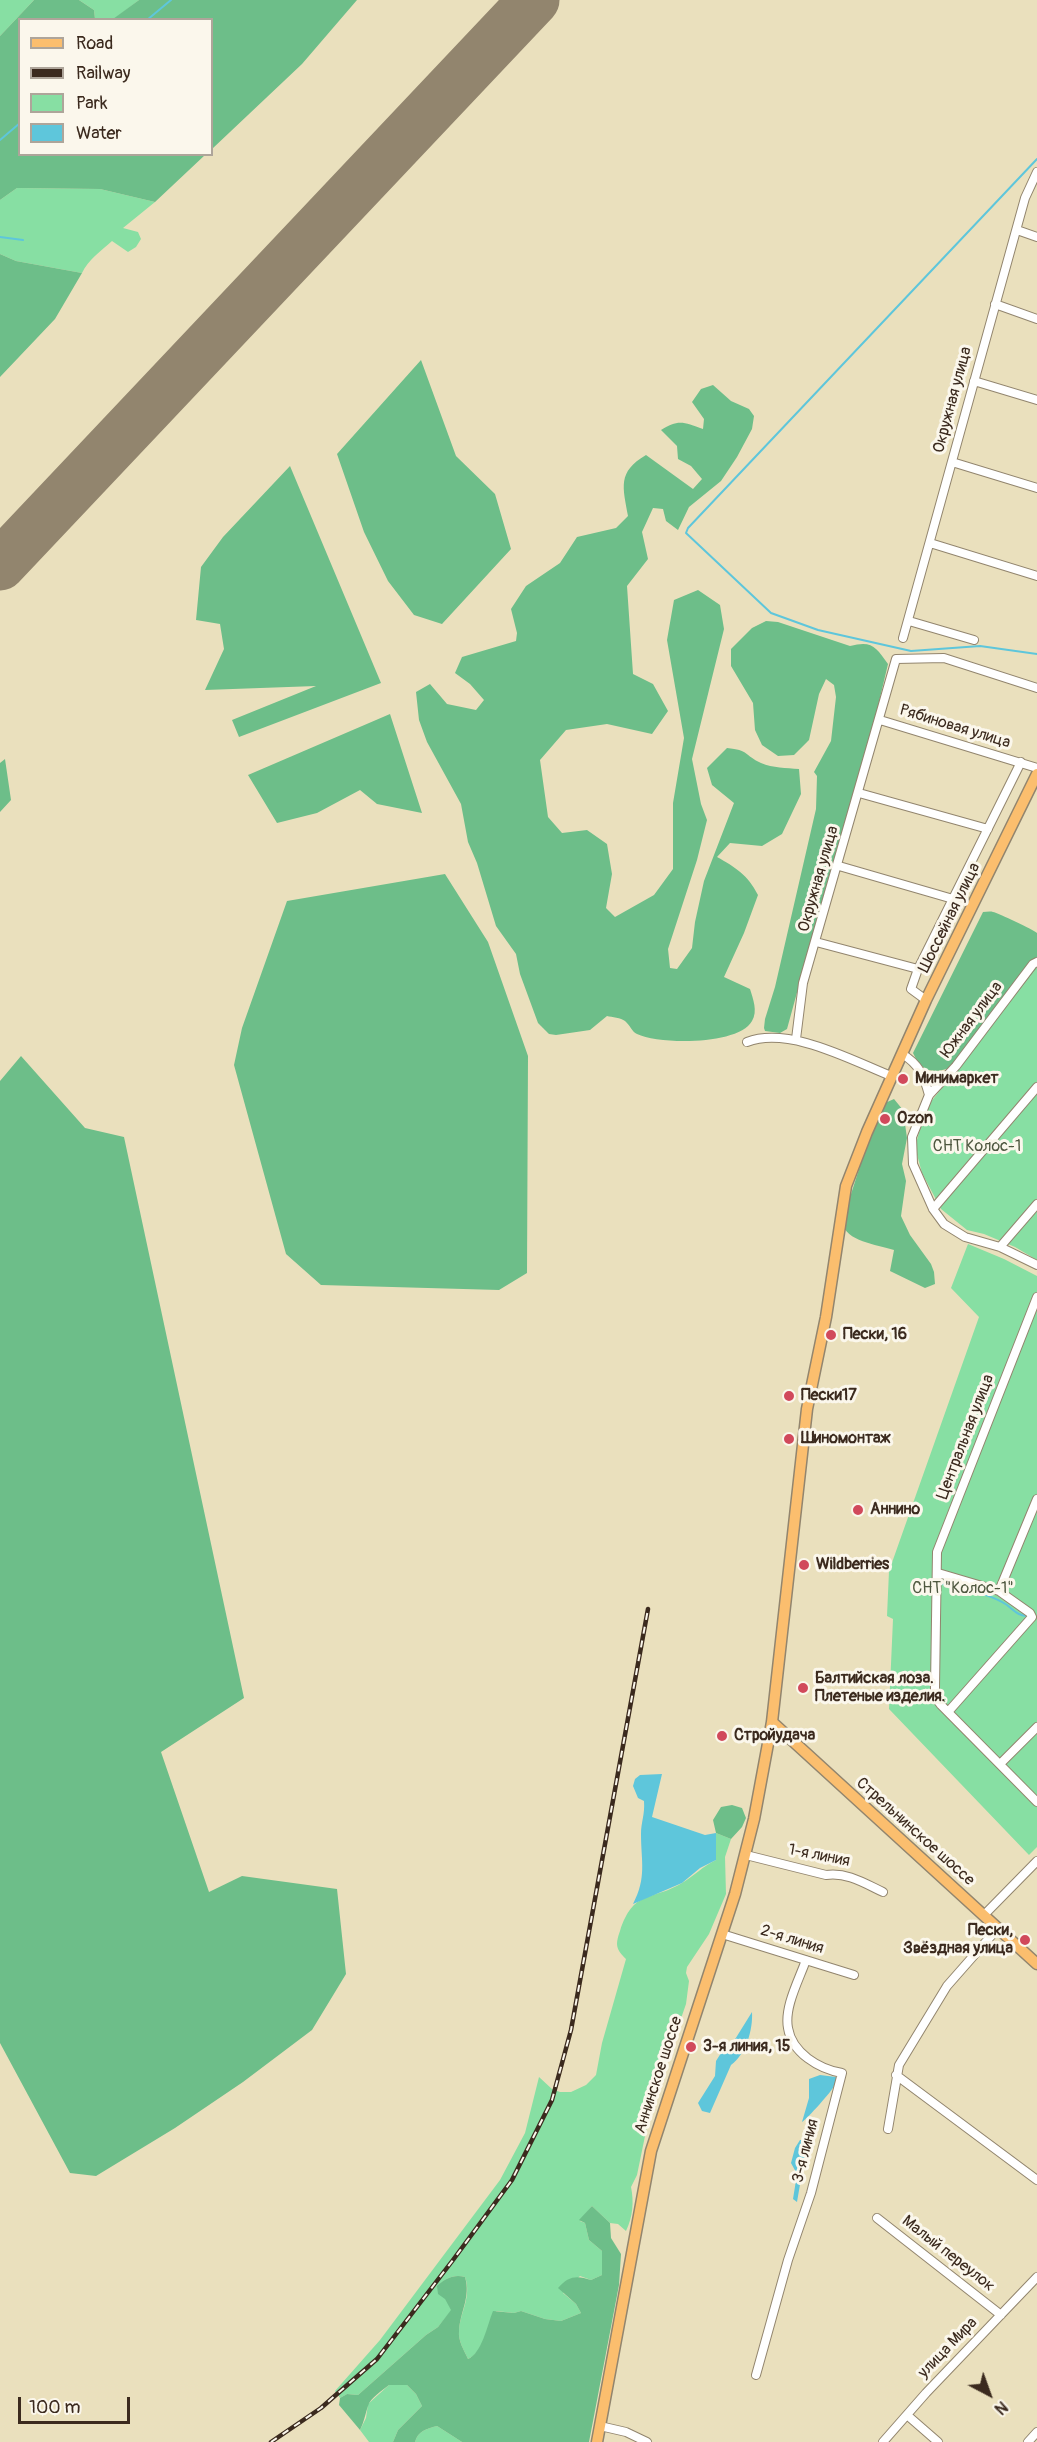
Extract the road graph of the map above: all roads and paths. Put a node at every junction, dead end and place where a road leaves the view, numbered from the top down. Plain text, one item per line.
1 (1037, 172) edge
2 (1017, 230) junction
3 (1037, 237) edge
4 (995, 304) junction
5 (1037, 319) edge
6 (974, 381) junction
7 (1037, 400) edge
8 (952, 462) junction
9 (1037, 488) edge
10 (930, 543) junction
11 (1037, 576) edge
12 (909, 621) junction
13 (903, 638) dead end
14 (974, 640) dead end
15 (1037, 688) edge
16 (879, 720) junction
17 (1021, 762) junction
18 (1037, 768) edge
19 (1037, 774) edge
20 (859, 793) junction
21 (988, 829) junction
22 (839, 866) junction
23 (953, 899) junction
24 (816, 942) junction
25 (1037, 962) edge
26 (918, 969) junction
27 (926, 1000) junction
28 (796, 1039) junction
29 (747, 1042) dead end
30 (902, 1054) junction
31 (891, 1076) junction
32 (1037, 1087) edge
33 (929, 1095) junction
34 (1037, 1204) edge
35 (933, 1209) junction
36 (1000, 1246) junction
37 (1037, 1265) edge
38 (1037, 1297) edge
39 (1037, 1499) edge
40 (938, 1573) junction
41 (999, 1591) junction
42 (948, 1712) junction
43 (772, 1722) junction
44 (1037, 1727) edge
45 (1000, 1764) junction
46 (1037, 1802) edge
47 (746, 1855) junction
48 (1037, 1861) edge
49 (883, 1892) dead end
50 (984, 1915) junction
51 (998, 1928) junction
52 (722, 1934) junction
53 (806, 1960) junction
54 (1037, 1964) edge
55 (854, 1975) dead end
56 (896, 2075) junction
57 (888, 2129) dead end
58 (1037, 2180) edge
59 (877, 2217) dead end
60 (1037, 2277) edge
61 (1001, 2315) junction
62 (756, 2375) dead end
63 (907, 2415) junction
64 (600, 2426) junction
65 (1037, 2432) edge
66 (597, 2442) edge
67 (647, 2442) edge
68 (883, 2442) edge
69 (938, 2442) edge
70 (1028, 2442) edge

1 - 2 street, Окружная улица
2 - 3 street
2 - 4 street, Окружная улица
4 - 5 street
4 - 6 street, Окружная улица
6 - 7 street
6 - 8 street, Окружная улица
8 - 9 street
8 - 10 street, Окружная улица
10 - 11 street
10 - 12 street, Окружная улица
12 - 13 street, Окружная улица
12 - 14 street
15 - 16 street, Окружная улица
16 - 17 street, Рябиновая улица
16 - 20 street, Окружная улица
17 - 18 street, Рябиновая улица
17 - 21 street
19 - 27 main road, Шоссейная улица
20 - 21 street
20 - 22 street, Окружная улица
21 - 23 street
22 - 23 street
22 - 24 street, Окружная улица
23 - 26 street
24 - 26 street
24 - 28 street, Окружная улица
25 - 33 street, Южная улица
26 - 27 street
27 - 30 main road, Шоссейная улица
28 - 29 street
28 - 31 street
30 - 31 main road, Шоссейная улица
30 - 33 street
31 - 43 main road, Шоссейная улица
32 - 35 street
33 - 35 street
34 - 36 street
35 - 36 street
36 - 37 street
38 - 40 street, Центральная улица
39 - 41 street
40 - 41 street
40 - 42 street, Центральная улица
41 - 42 street
42 - 45 street, Центральная улица
43 - 47 main road, Аннинское шоссе
43 - 50 main road, Стрельнинское шоссе
44 - 45 street
45 - 46 street, Центральная улица
47 - 49 street, 1-я линия
47 - 52 main road, Аннинское шоссе
48 - 50 street
50 - 51 main road, Стрельнинское шоссе
51 - 54 main road, Стрельнинское шоссе
51 - 56 street
52 - 53 street, 2-я линия
52 - 64 main road, Аннинское шоссе
53 - 55 street, 2-я линия
53 - 62 street, 3-я линия
56 - 57 street
56 - 58 street
59 - 61 street, Малый переулок
60 - 61 street, улица Мира
61 - 63 street, улица Мира
63 - 68 street, улица Мира
63 - 69 street
64 - 66 main road, Аннинское шоссе
64 - 67 street
65 - 70 street

